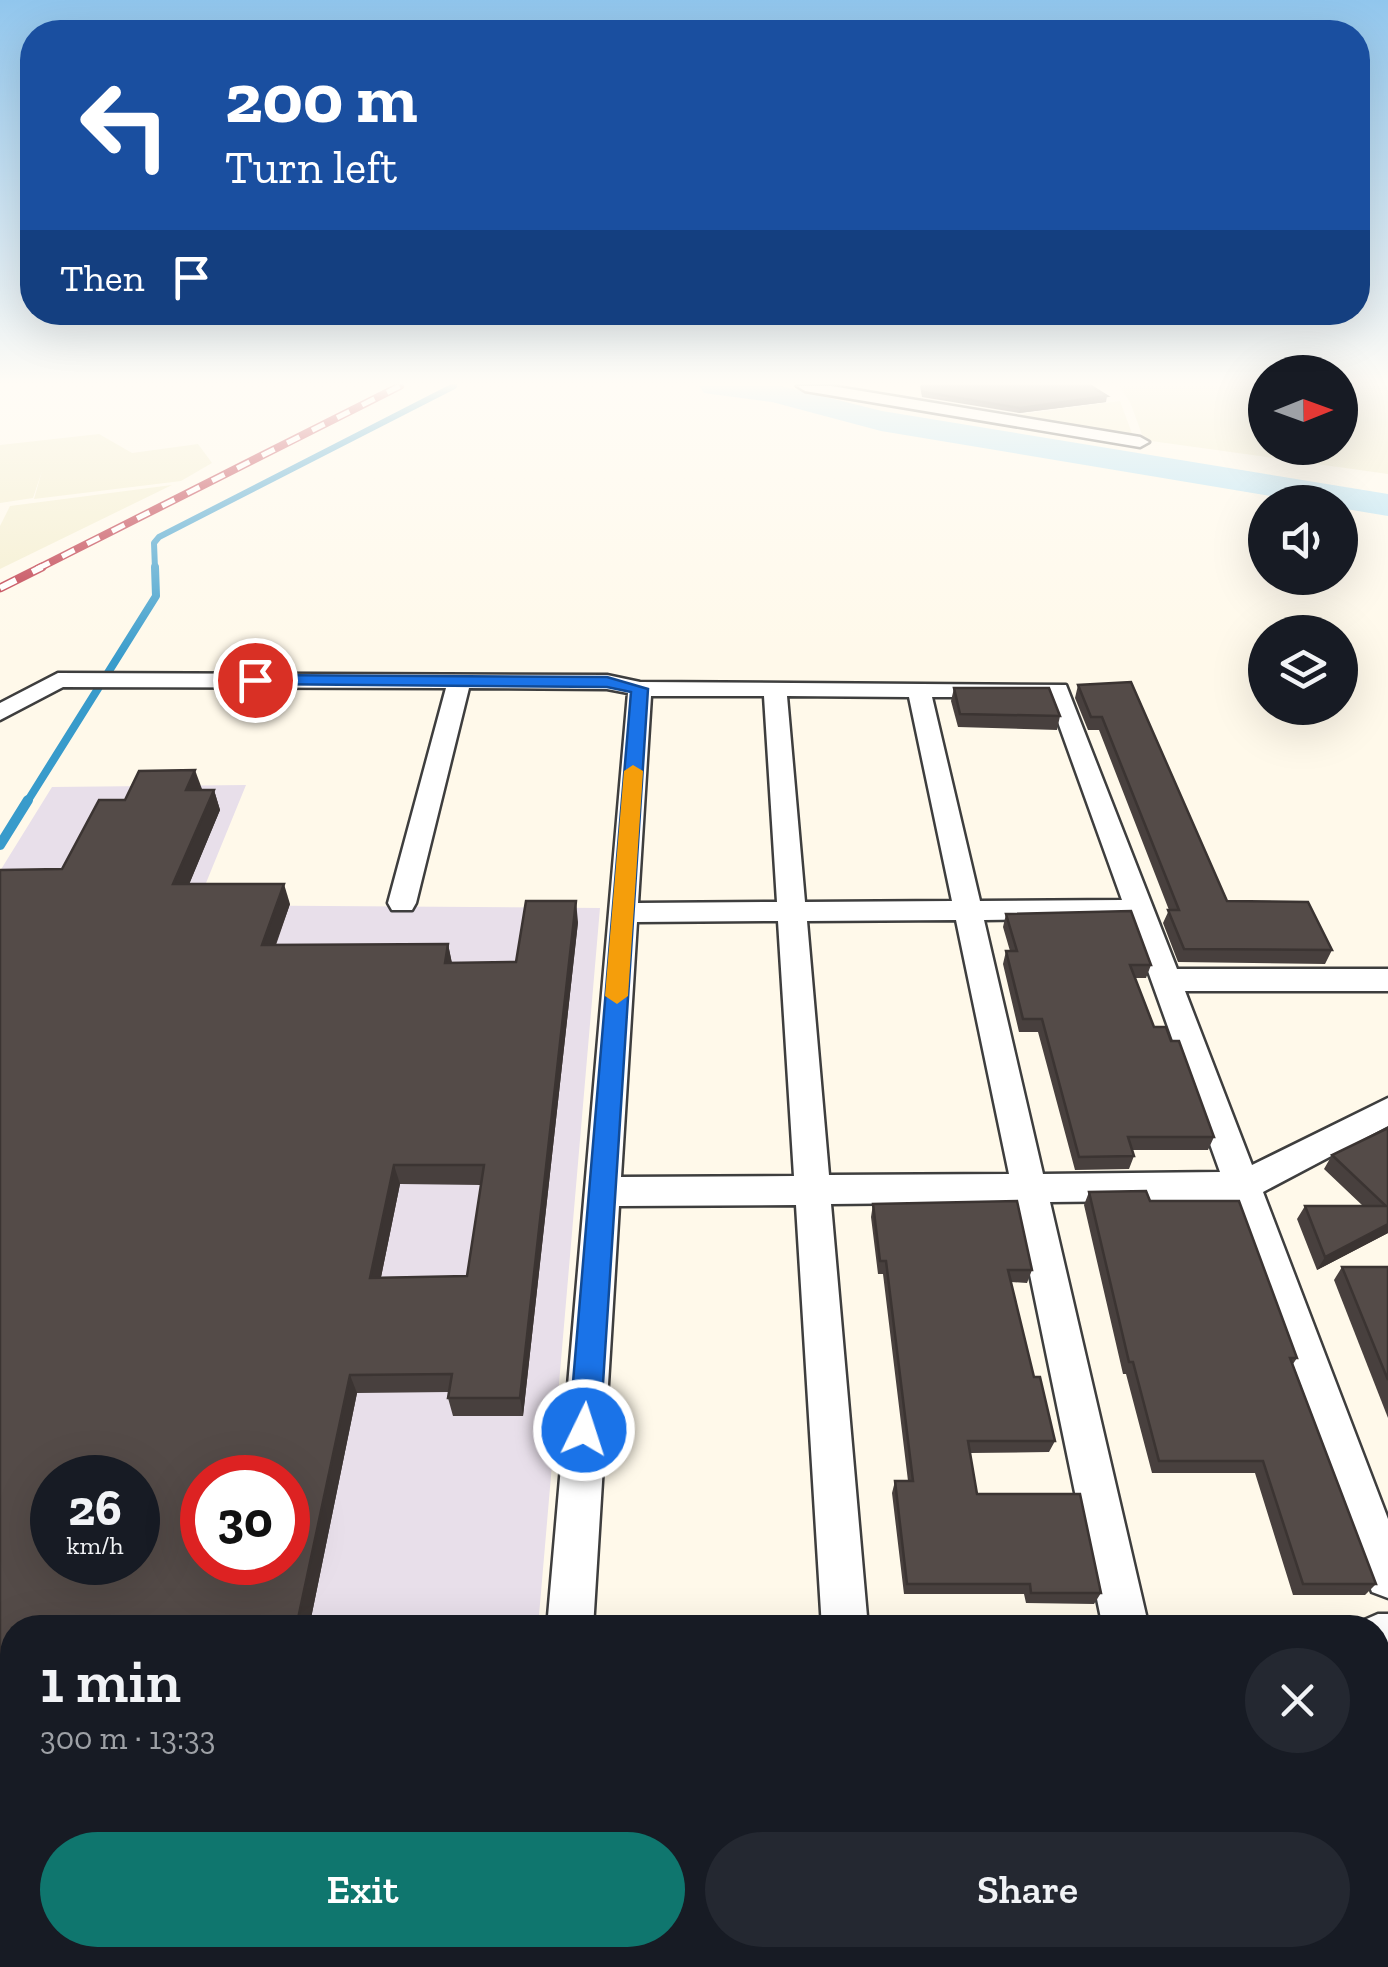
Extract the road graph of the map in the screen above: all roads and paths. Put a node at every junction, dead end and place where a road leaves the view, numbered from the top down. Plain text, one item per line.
1 (459, 682) junction
2 (640, 689) junction
3 (775, 689) junction
4 (919, 690) junction
5 (0, 712) edge
6 (402, 903) dead end
7 (1139, 908) junction
8 (968, 910) junction
9 (792, 912) junction
10 (623, 914) junction
11 (1166, 980) junction
12 (1388, 980) edge
13 (1388, 1111) edge
14 (1243, 1186) junction
15 (1029, 1188) junction
16 (813, 1190) junction
17 (602, 1192) junction
18 (1388, 1576) edge
19 (571, 1615) edge
20 (845, 1615) edge
21 (1123, 1615) edge

1 - 2 street
1 - 5 street
1 - 6 street
2 - 3 street
2 - 10 street
3 - 4 street
3 - 9 street
4 - 7 street
4 - 8 street
7 - 8 street
7 - 11 street
8 - 9 street
8 - 15 street
9 - 10 street
9 - 16 street
10 - 17 street
11 - 12 street
11 - 14 street
13 - 14 street
14 - 15 street
14 - 18 street
15 - 16 street
15 - 21 street
16 - 17 street
16 - 20 street
17 - 19 street

